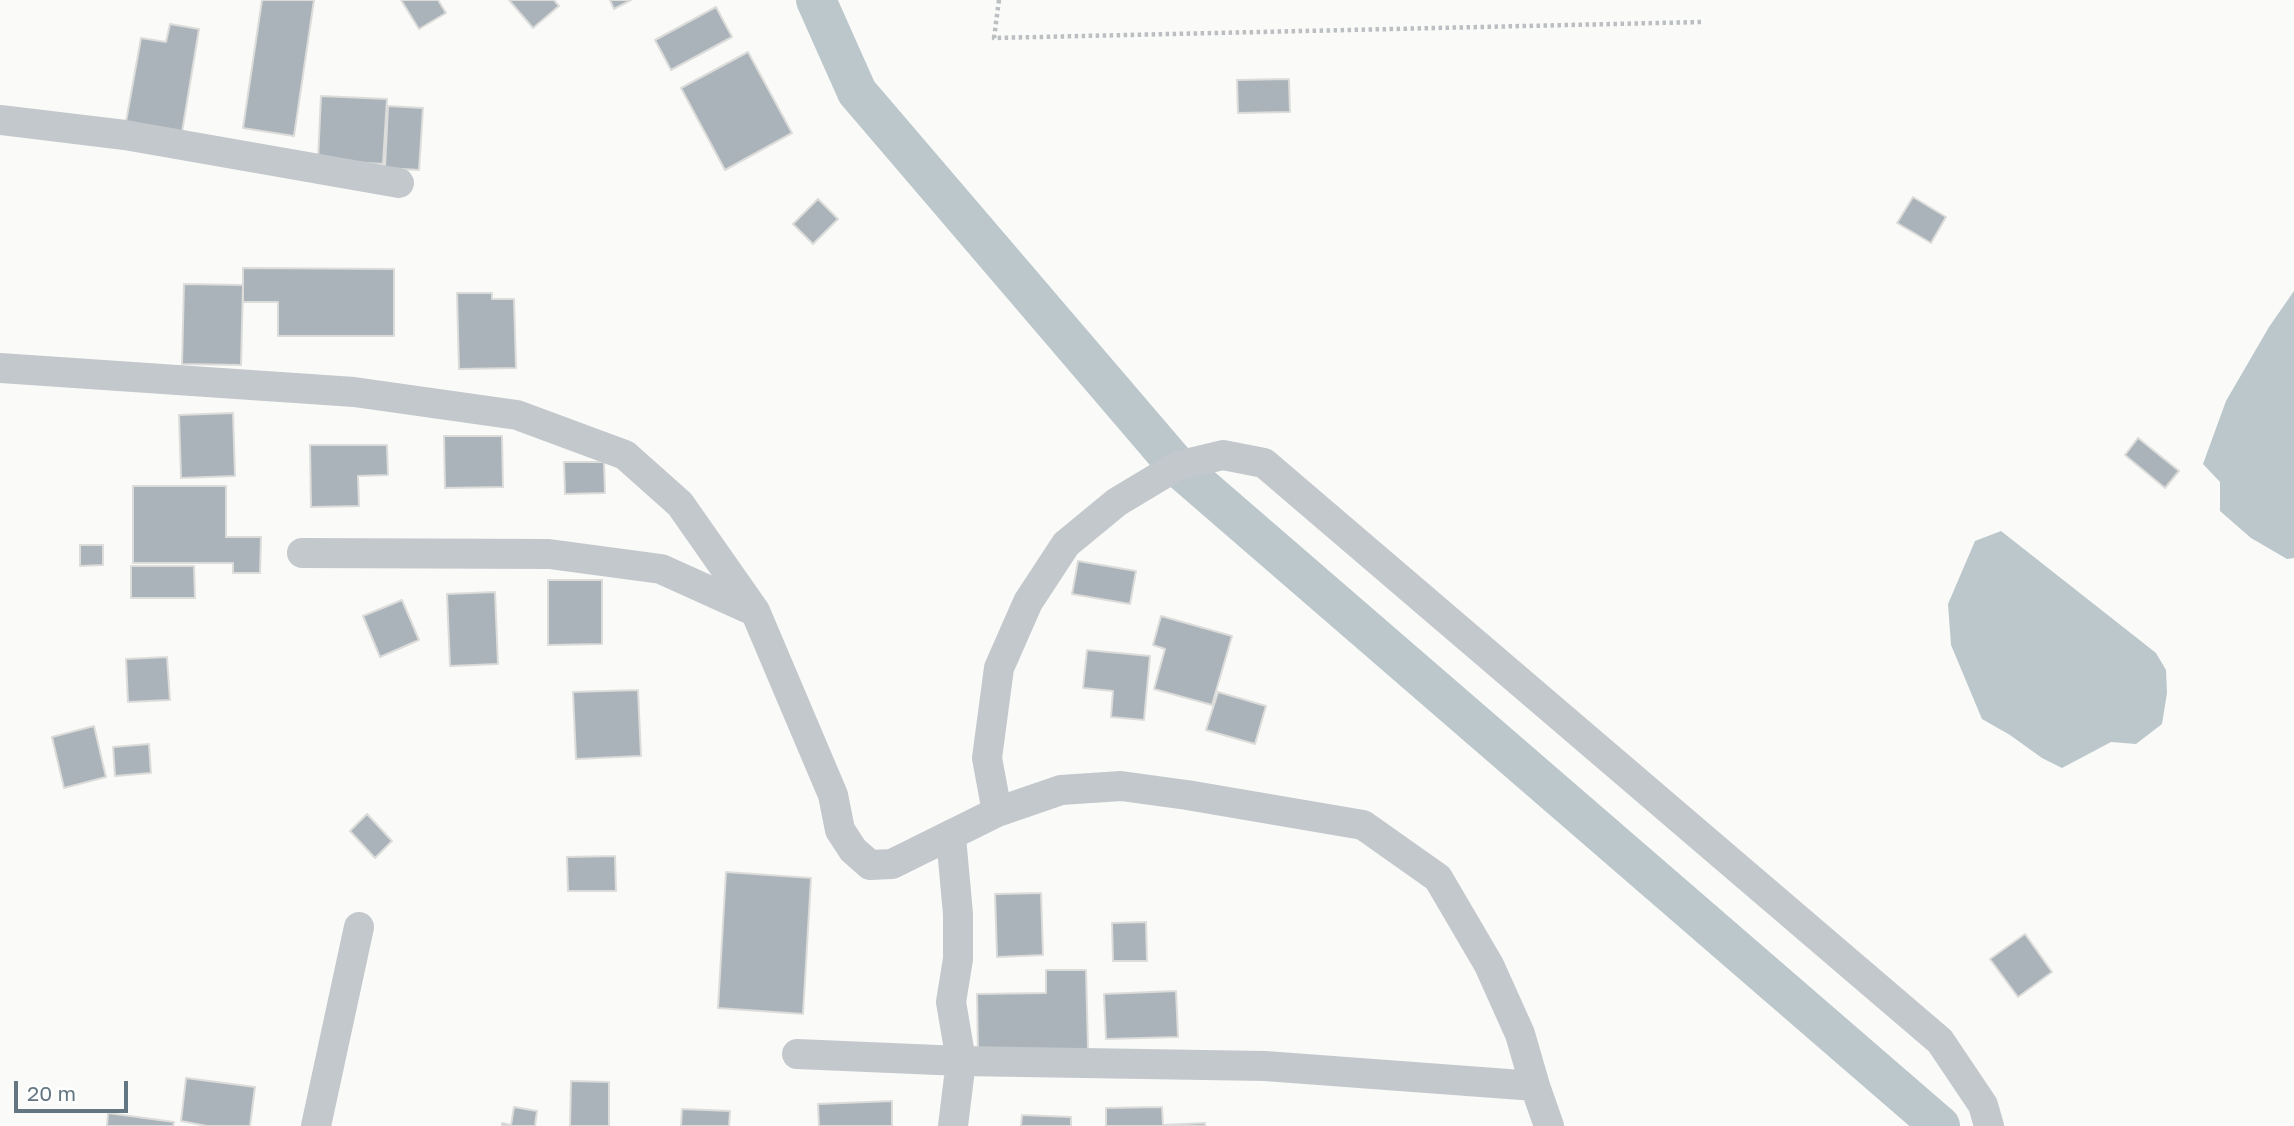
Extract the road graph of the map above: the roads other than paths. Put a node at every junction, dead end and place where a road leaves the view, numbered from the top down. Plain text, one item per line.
1 (0, 120) edge
2 (399, 183) dead end
3 (0, 368) edge
4 (302, 553) dead end
5 (755, 611) junction
6 (997, 812) junction
7 (951, 837) junction
8 (359, 927) dead end
9 (797, 1054) dead end
10 (961, 1061) junction
11 (1535, 1086) junction
12 (316, 1126) edge
13 (953, 1126) edge
14 (1549, 1126) edge
15 (1989, 1126) edge

1 - 2 street
3 - 5 street
4 - 5 street
5 - 7 street
6 - 7 street
6 - 11 street
6 - 15 street
7 - 10 street
8 - 12 street
9 - 10 street
10 - 11 street
10 - 13 street
11 - 14 street

